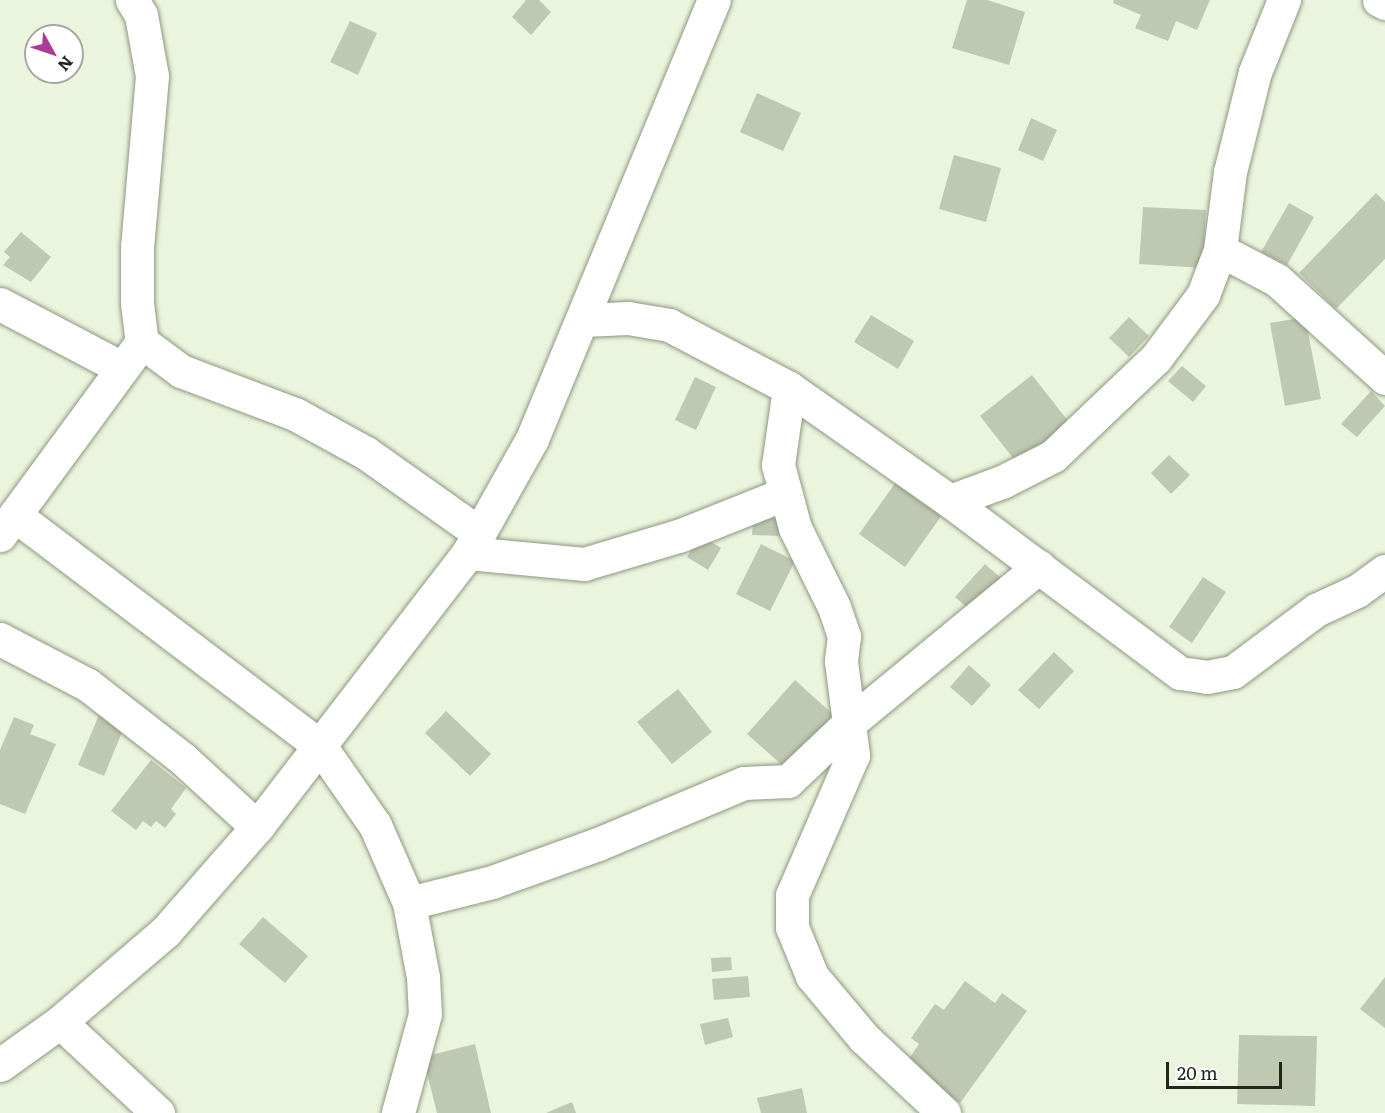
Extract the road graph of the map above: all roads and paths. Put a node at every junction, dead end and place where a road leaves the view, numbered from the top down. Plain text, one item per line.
1 (132, 0) edge
2 (714, 0) edge
3 (1284, 0) edge
4 (1379, 0) edge
5 (1385, 3) edge
6 (1220, 250) junction
7 (0, 304) edge
8 (583, 320) junction
9 (142, 342) junction
10 (122, 368) junction
11 (1385, 378) edge
12 (789, 388) junction
13 (784, 494) junction
14 (950, 501) junction
15 (8, 526) edge
16 (473, 543) junction
17 (1039, 567) junction
18 (1385, 571) edge
19 (0, 639) edge
20 (847, 725) junction
21 (320, 746) junction
22 (257, 827) junction
23 (409, 903) junction
24 (60, 1022) junction
25 (4, 1055) edge
26 (158, 1113) edge
27 (398, 1113) edge
28 (944, 1113) edge

1 - 9 street
2 - 8 street
3 - 6 street
4 - 5 street
6 - 11 street
6 - 14 street
7 - 10 street
8 - 12 street
8 - 16 street
9 - 10 street
9 - 16 street
10 - 15 street
12 - 13 street
12 - 14 street
13 - 16 street
13 - 20 street
14 - 17 street
15 - 21 street
16 - 21 street
17 - 18 street
17 - 20 street
19 - 22 street
20 - 23 street
20 - 28 street
21 - 22 street
21 - 23 street
22 - 24 street
23 - 27 street
24 - 25 street
24 - 26 street

